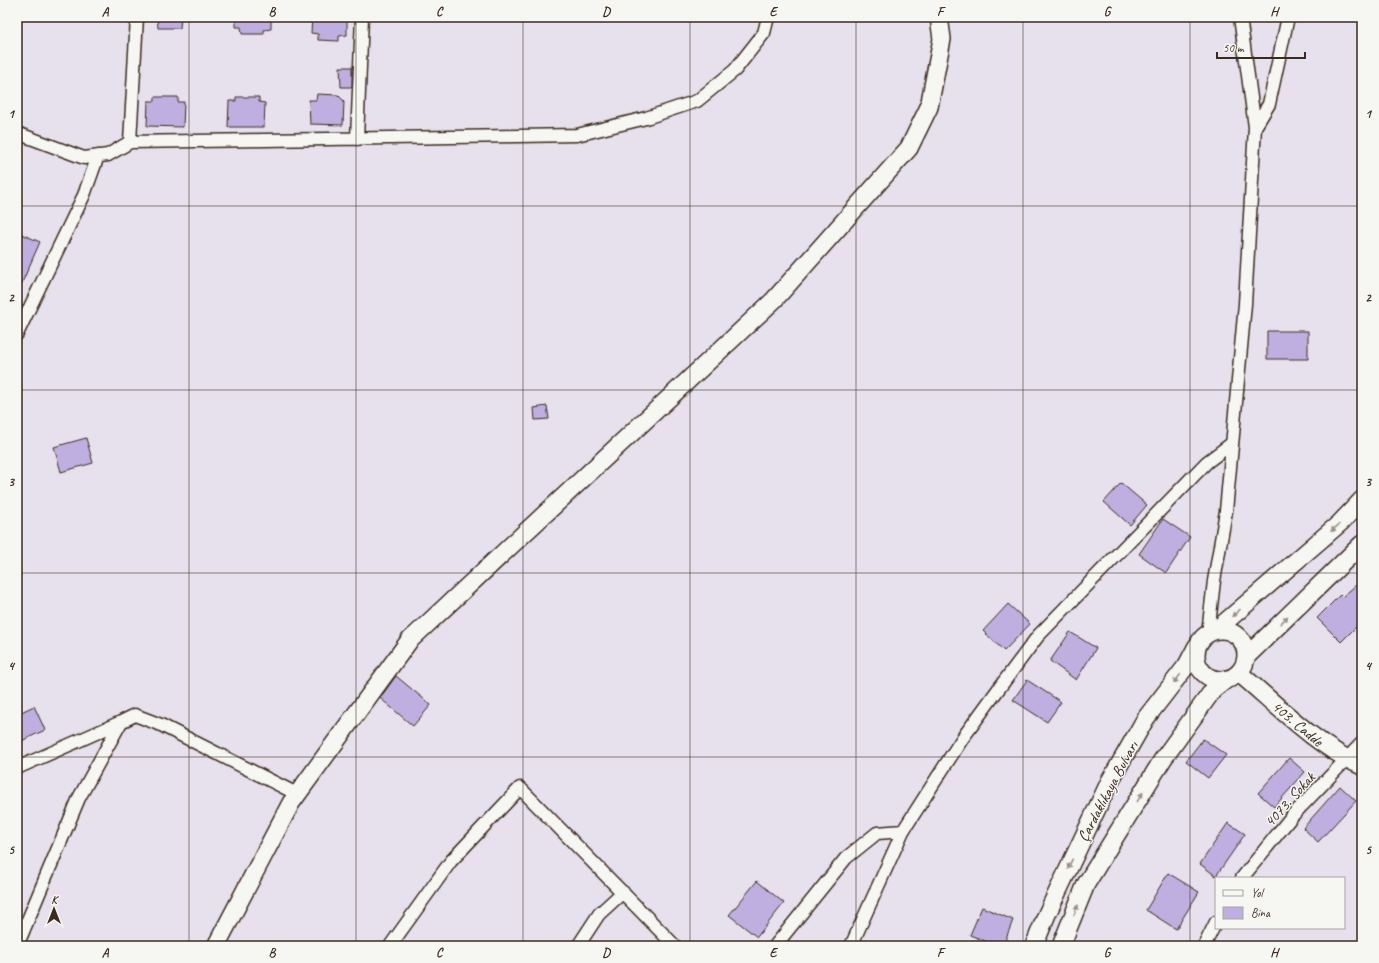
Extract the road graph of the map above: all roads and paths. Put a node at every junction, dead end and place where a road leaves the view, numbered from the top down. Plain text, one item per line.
1 (137, 17) edge
2 (362, 17) edge
3 (768, 17) edge
4 (939, 17) edge
5 (1240, 17) edge
6 (1288, 17) edge
7 (1255, 127) junction
8 (17, 133) edge
9 (357, 140) junction
10 (130, 142) junction
11 (98, 156) junction
12 (17, 334) edge
13 (1231, 444) junction
14 (1362, 500) edge
15 (1362, 544) edge
16 (1207, 637) junction
17 (1246, 658) junction
18 (1233, 676) junction
19 (121, 722) junction
20 (1362, 743) edge
21 (1346, 759) junction
22 (1362, 766) edge
23 (17, 768) edge
24 (297, 794) junction
25 (903, 831) junction
26 (1243, 877) edge
27 (623, 892) junction
28 (1215, 924) edge
29 (17, 946) edge
30 (216, 946) edge
31 (390, 946) edge
32 (578, 946) edge
33 (675, 946) edge
34 (775, 946) edge
35 (851, 946) edge
36 (1034, 946) edge
37 (1061, 946) edge
38 (1204, 946) edge

1 - 10 street
2 - 9 street
3 - 9 street
4 - 24 street
5 - 7 street
6 - 7 street
7 - 13 street
8 - 11 street
9 - 10 street
10 - 11 street
11 - 12 street
13 - 16 street
13 - 25 street
14 -> 16 street, Çardaklıkaya Bulvarı
17 -> 15 street
16 - 17 street
16 - 18 street
16 -> 36 street, Çardaklıkaya Bulvarı
17 - 18 street
18 - 21 street, 403. Cadde
37 -> 18 street, Çardaklıkaya Bulvarı
19 - 23 street
19 - 24 street
19 - 29 street
20 - 21 street, 4073. Sokak
21 - 22 street, 403. Cadde
21 - 26 street, 4073. Sokak
24 - 30 street
25 - 34 street
25 - 35 street
27 - 31 street
27 - 32 street
27 - 33 street
28 - 38 street

